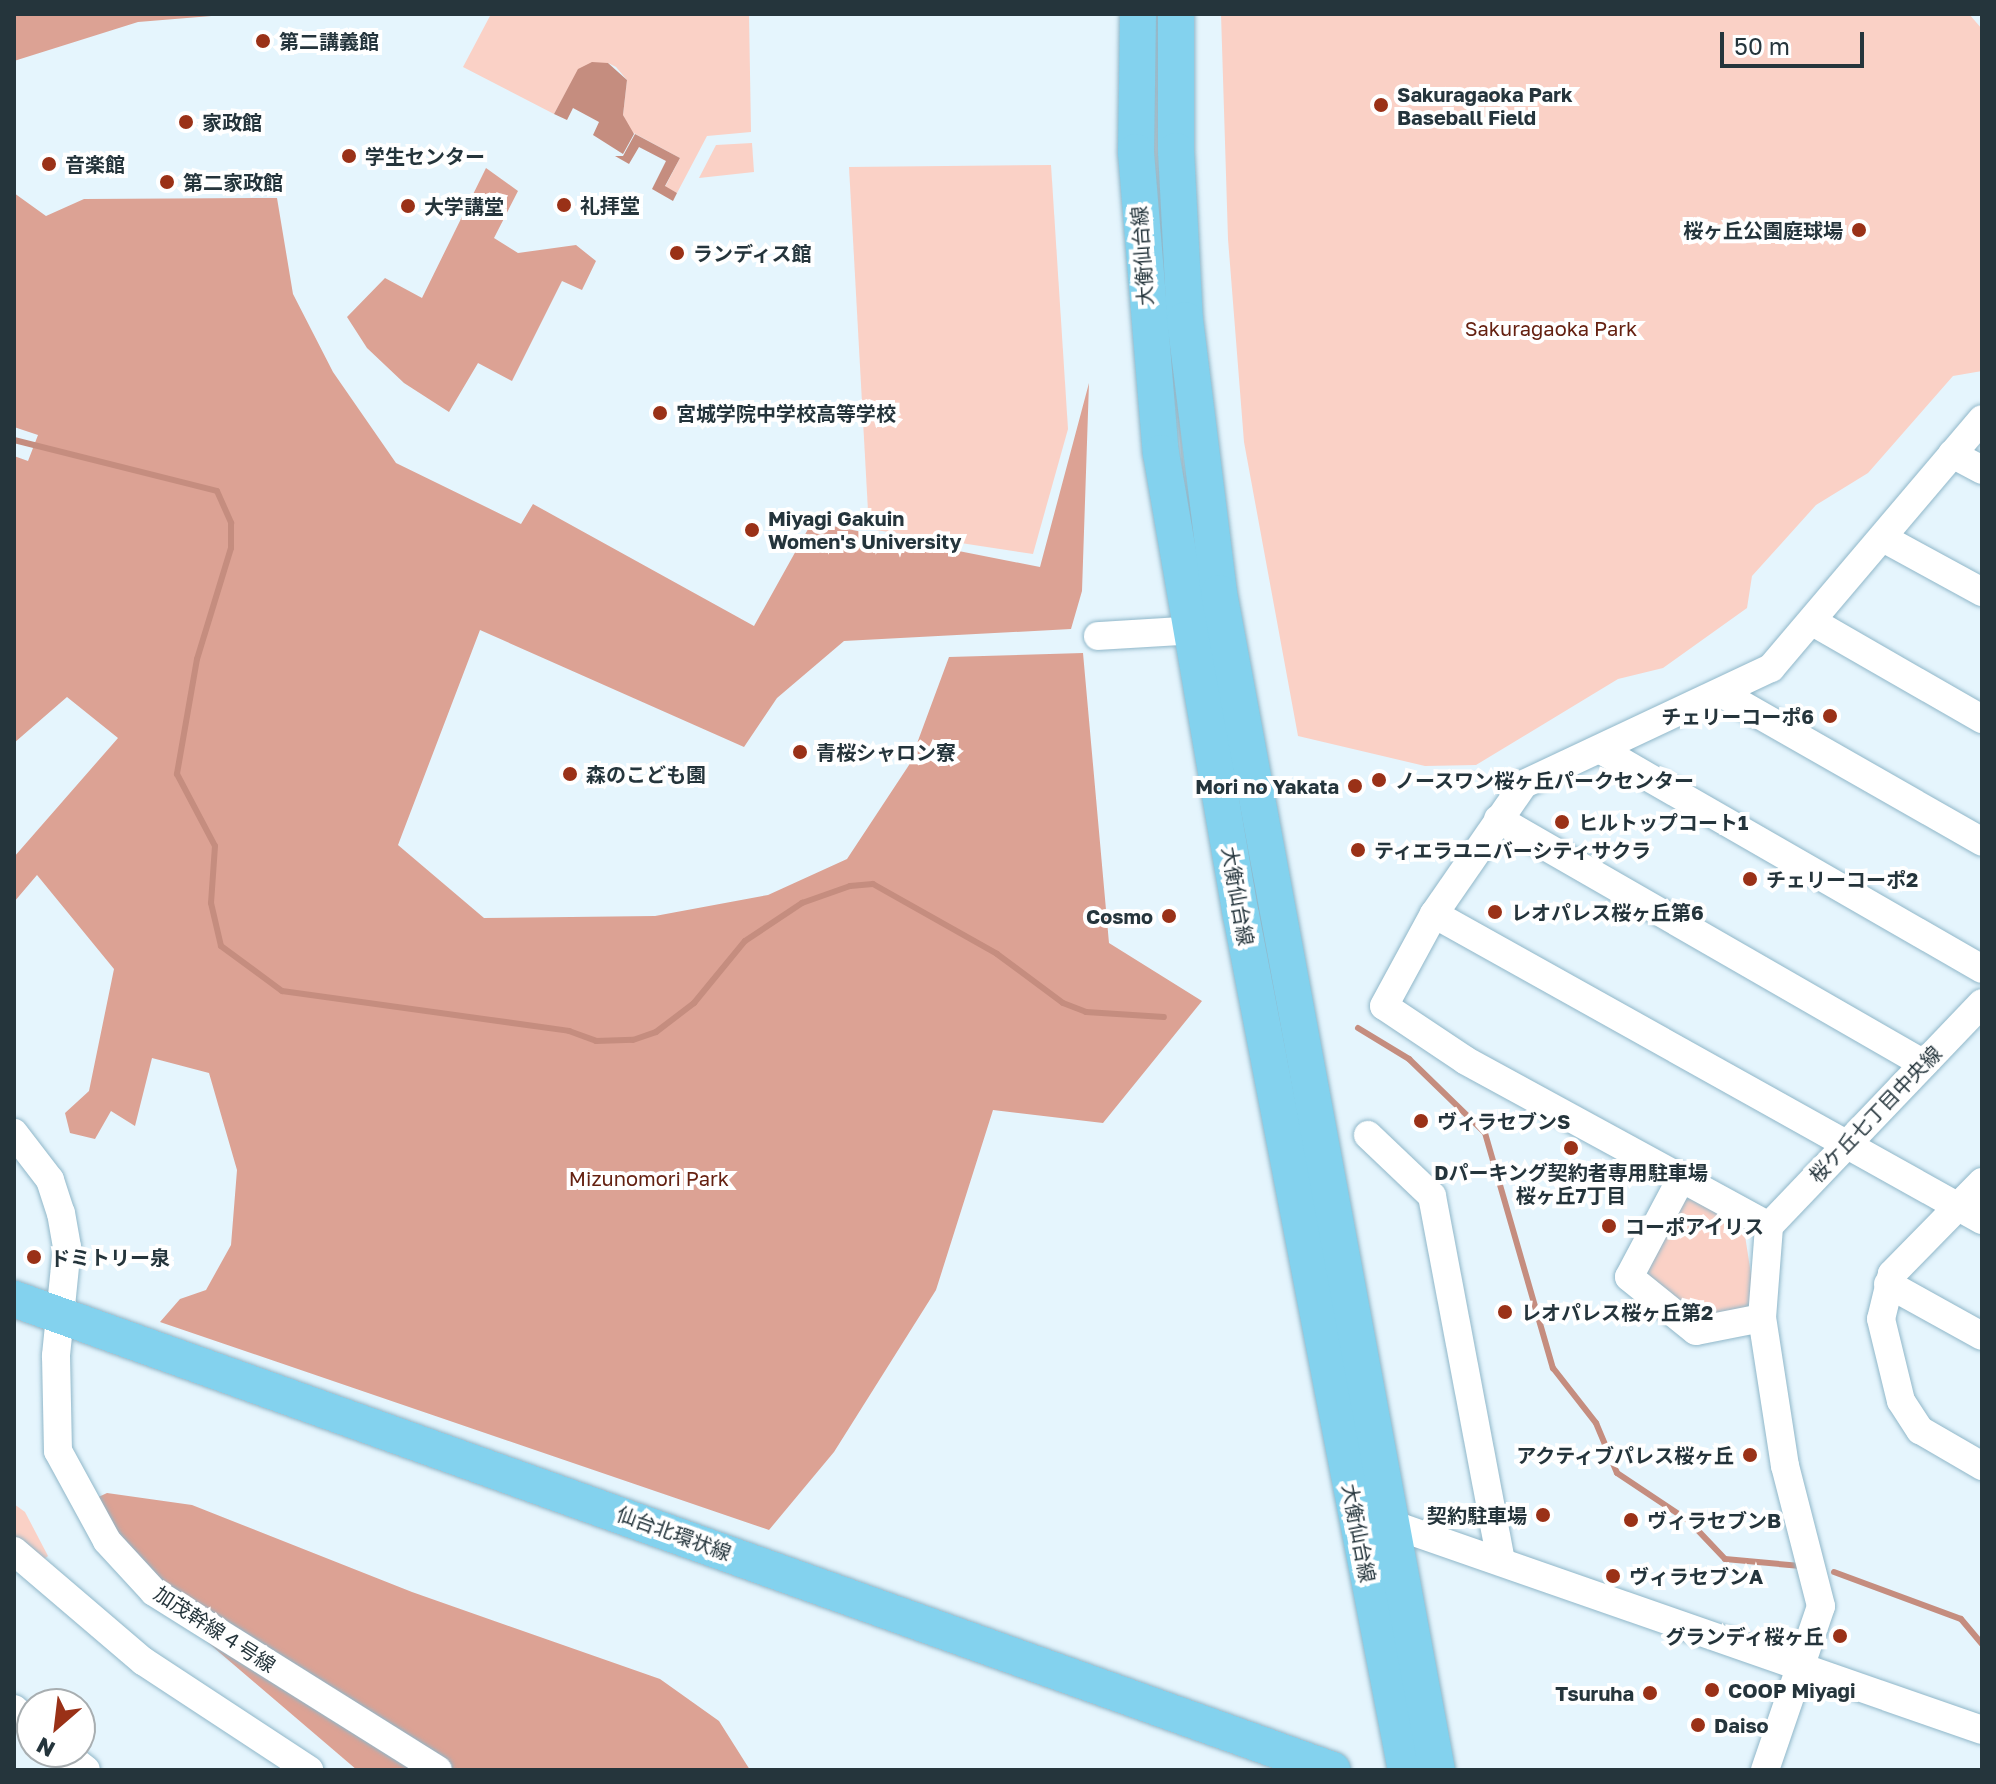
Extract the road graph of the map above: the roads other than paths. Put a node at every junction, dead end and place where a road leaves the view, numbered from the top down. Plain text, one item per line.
1 (1138, 14) edge
2 (1176, 14) edge
3 (1982, 419) edge
4 (1952, 454) junction
5 (1982, 470) edge
6 (1883, 538) junction
7 (1982, 592) edge
8 (1813, 622) junction
9 (1207, 630) junction
10 (1098, 636) dead end
11 (1723, 694) junction
12 (1982, 719) edge
13 (1603, 751) junction
14 (1498, 819) junction
15 (1982, 842) edge
16 (1434, 914) junction
17 (1982, 969) edge
18 (1982, 1003) edge
19 (1924, 1064) junction
20 (14, 1133) edge
21 (1368, 1135) dead end
22 (1847, 1144) junction
23 (1682, 1177) junction
24 (1982, 1182) edge
25 (1970, 1214) edge
26 (1769, 1226) junction
27 (1888, 1284) junction
28 (14, 1299) edge
29 (1762, 1318) junction
30 (14, 1321) edge
31 (59, 1325) junction
32 (1982, 1336) edge
33 (1982, 1466) edge
34 (1391, 1524) junction
35 (14, 1551) edge
36 (1501, 1560) junction
37 (1801, 1669) junction
38 (1982, 1730) edge
39 (309, 1770) edge
40 (438, 1770) edge
41 (1270, 1770) edge
42 (1332, 1770) edge
43 (1406, 1770) edge
44 (1437, 1770) edge
45 (1765, 1770) edge

1 - 9 main road, 大衡仙台線
2 - 9 main road, 大衡仙台線
3 - 4 street
4 - 5 street
4 - 6 street
6 - 7 street
6 - 8 street
8 - 11 street
8 - 12 street
9 - 10 street
9 - 34 main road, 大衡仙台線
9 - 43 main road, 大衡仙台線
11 - 13 street
11 - 15 street
13 - 14 street
13 - 17 street
14 - 16 street
14 - 19 street
16 - 22 street
16 - 23 street
18 - 19 street, 桜ケ丘七丁目中央線
19 - 22 street, 桜ケ丘七丁目中央線
20 - 31 street, 加茂幹線４号線
21 - 36 street
22 - 25 street
22 - 26 street, 桜ケ丘七丁目中央線
23 - 26 street
23 - 29 street
24 - 25 street
25 - 27 street
26 - 29 street
27 - 32 street
27 - 33 street
28 - 31 main road, 仙台北環状線
29 - 37 street
30 - 31 main road, 仙台北環状線
31 - 40 street, 加茂幹線４号線
31 - 41 main road, 仙台北環状線
31 - 42 main road, 仙台北環状線
34 - 36 street
34 - 44 main road, 大衡仙台線
35 - 39 street
36 - 37 street
37 - 38 street
37 - 45 street

